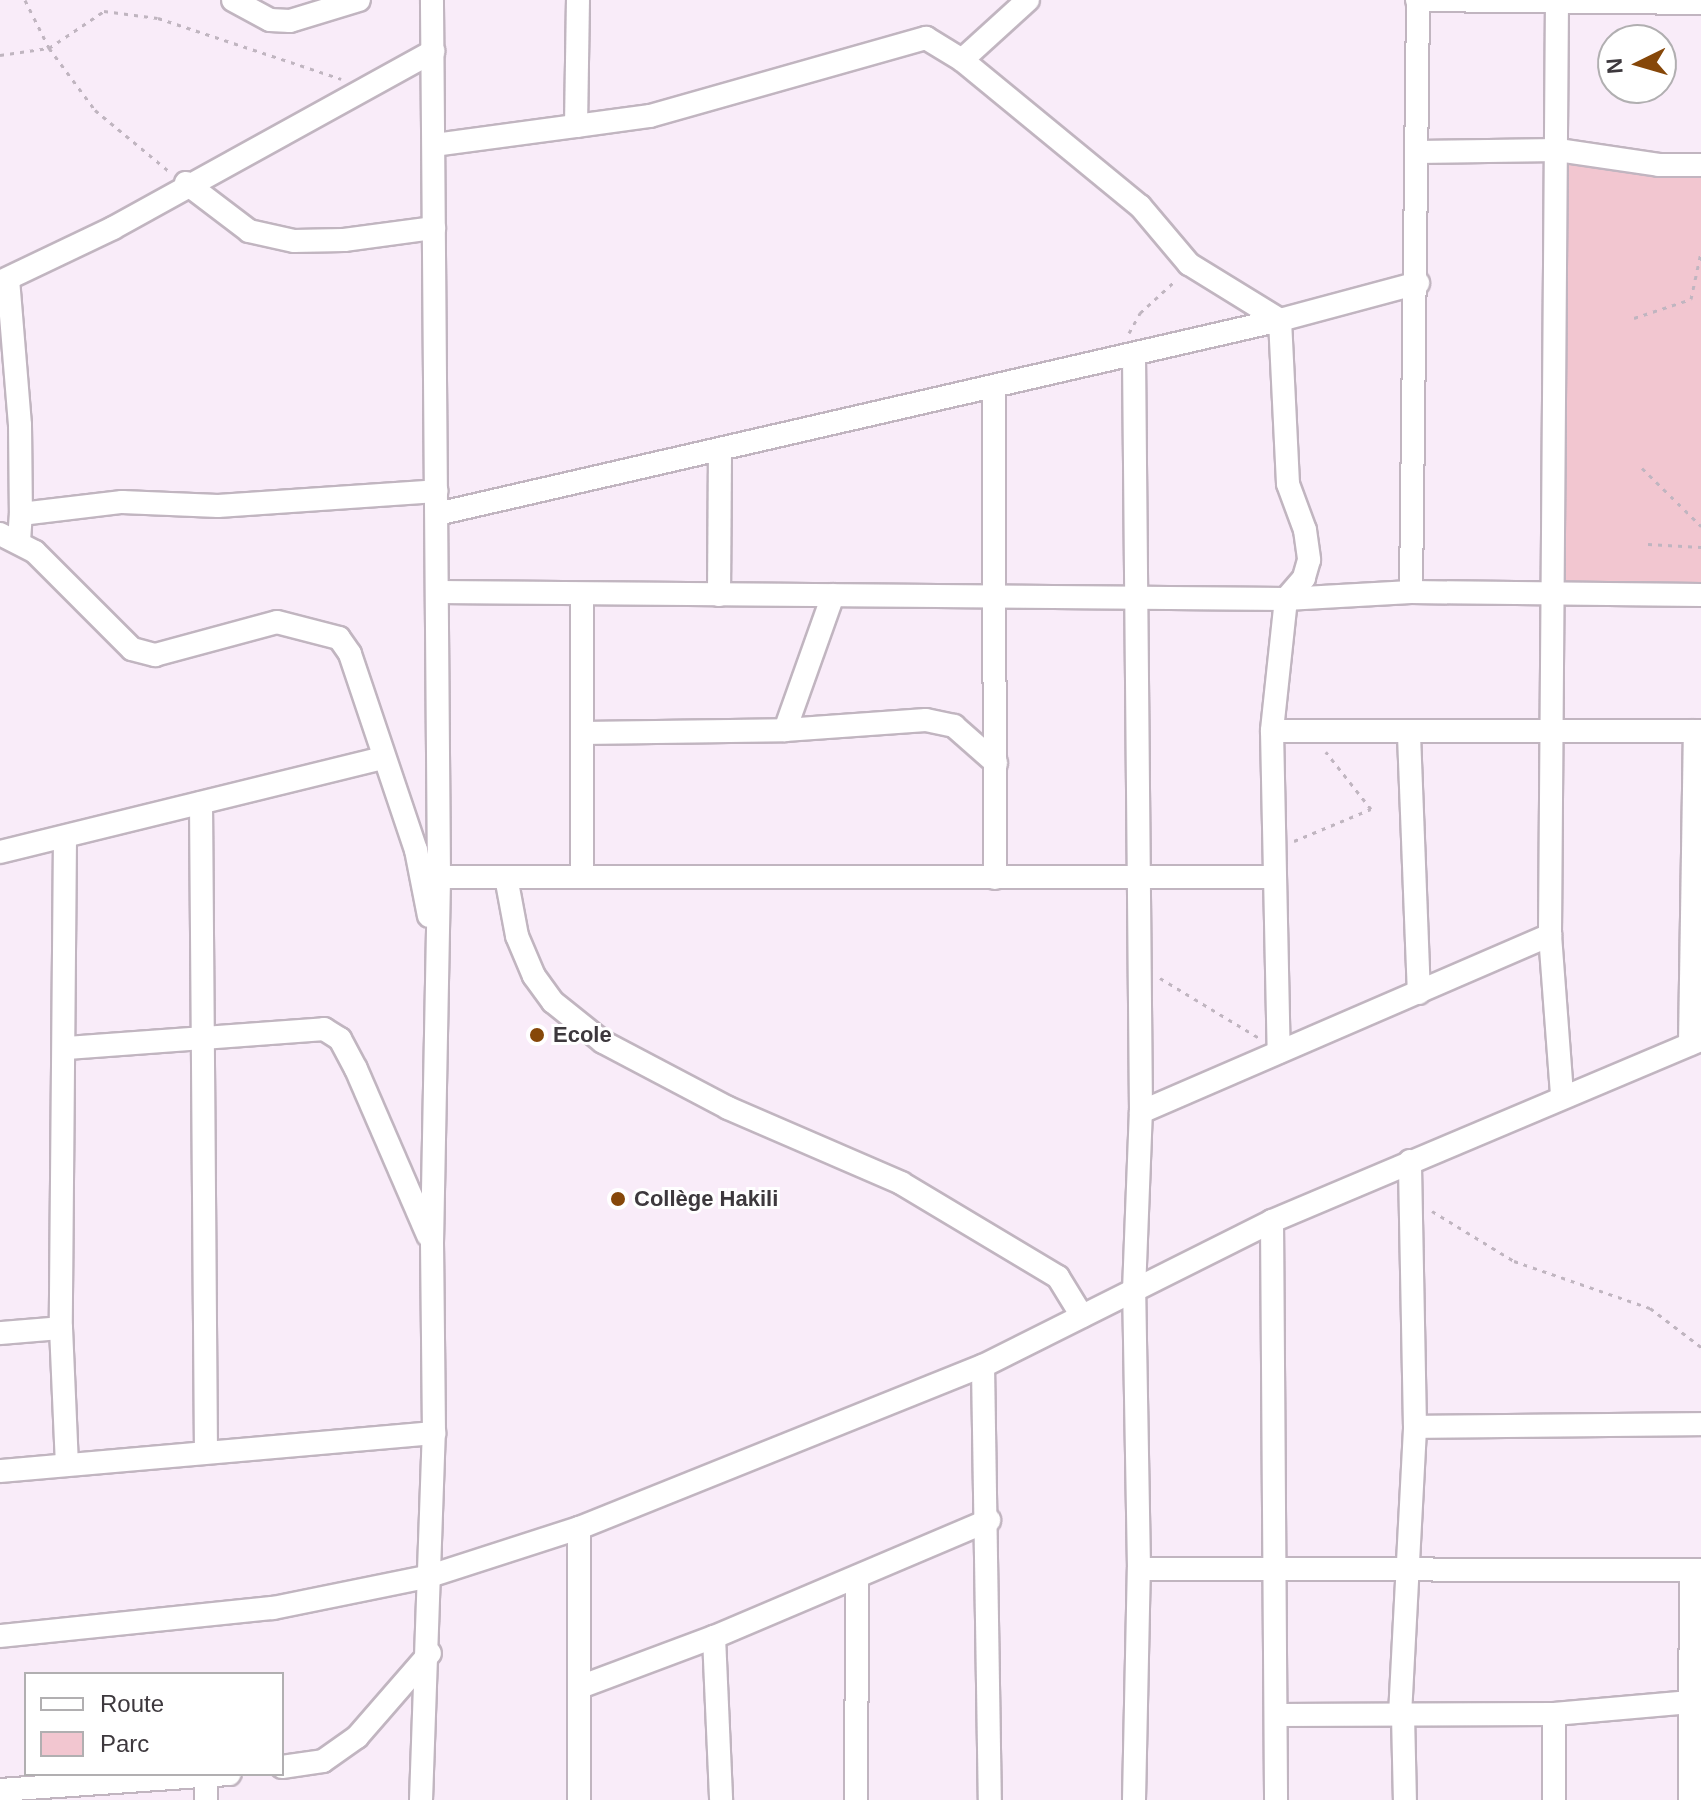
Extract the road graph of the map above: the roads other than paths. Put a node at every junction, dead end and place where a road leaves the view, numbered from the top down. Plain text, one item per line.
1 (233, 0) edge
2 (359, 0) edge
3 (432, 0) edge
4 (578, 0) edge
5 (1028, 0) edge
6 (1418, 1) edge
7 (1557, 1) edge
8 (1695, 2) edge
9 (433, 51) junction
10 (962, 60) junction
11 (576, 126) junction
12 (435, 145) junction
13 (1558, 150) junction
14 (1418, 152) junction
15 (1701, 165) edge
16 (186, 183) junction
17 (434, 228) junction
18 (4, 280) edge
19 (1418, 283) junction
20 (1280, 320) junction
21 (1129, 355) junction
22 (994, 387) junction
23 (720, 451) junction
24 (436, 491) junction
25 (21, 514) junction
26 (437, 514) junction
27 (10, 538) edge
28 (438, 592) junction
29 (1411, 592) junction
30 (997, 594) junction
31 (1136, 594) junction
32 (719, 595) junction
33 (833, 595) junction
34 (1554, 595) junction
35 (1701, 595) edge
36 (582, 596) junction
37 (1286, 599) junction
38 (785, 730) junction
39 (1272, 731) junction
40 (1698, 731) edge
41 (582, 733) junction
42 (1552, 734) junction
43 (1409, 735) junction
44 (382, 758) junction
45 (996, 763) junction
46 (201, 803) junction
47 (65, 837) junction
48 (0, 852) edge
49 (439, 877) junction
50 (506, 877) junction
51 (582, 877) junction
52 (1274, 877) junction
53 (995, 878) junction
54 (1139, 879) junction
55 (1550, 935) junction
56 (438, 957) junction
57 (1419, 993) junction
58 (204, 1038) junction
59 (1696, 1042) edge
60 (67, 1048) junction
61 (1279, 1052) junction
62 (1562, 1095) junction
63 (1141, 1112) junction
64 (1410, 1161) junction
65 (1272, 1221) junction
66 (432, 1243) junction
67 (1134, 1291) junction
68 (1082, 1316) junction
69 (61, 1328) junction
70 (0, 1333) edge
71 (983, 1366) junction
72 (1701, 1424) edge
73 (1415, 1427) junction
74 (434, 1433) junction
75 (206, 1452) junction
76 (67, 1464) junction
77 (0, 1471) edge
78 (989, 1520) junction
79 (579, 1528) junction
80 (1272, 1567) junction
81 (1139, 1569) junction
82 (1696, 1570) edge
83 (1409, 1571) junction
84 (430, 1576) junction
85 (857, 1578) junction
86 (0, 1636) edge
87 (714, 1637) junction
88 (430, 1653) junction
89 (580, 1687) junction
90 (1690, 1702) junction
91 (1554, 1714) junction
92 (1276, 1715) junction
93 (1402, 1715) junction
94 (284, 1767) edge
95 (226, 1776) edge
96 (206, 1789) edge
97 (0, 1790) edge
98 (67, 1792) edge
99 (421, 1800) edge
100 (579, 1800) edge
101 (721, 1800) edge
102 (856, 1800) edge
103 (990, 1800) edge
104 (1134, 1800) edge
105 (1276, 1800) edge
106 (1405, 1800) edge
107 (1554, 1800) edge
108 (1690, 1800) edge

1 - 2 street
3 - 9 street
4 - 11 street
5 - 10 street
6 - 7 street
6 - 14 street
7 - 8 street
7 - 13 street
9 - 12 street
9 - 16 street
10 - 11 street
10 - 20 street
11 - 12 street
12 - 17 street
13 - 14 street
13 - 15 street
13 - 34 street
14 - 19 street
16 - 17 street
16 - 18 street
17 - 24 street
18 - 25 street
19 - 20 street
19 - 29 street
20 - 21 street
20 - 37 street
21 - 22 street
21 - 31 street
22 - 23 street
22 - 30 street
23 - 26 street
23 - 32 street
24 - 25 street
24 - 26 street
25 - 27 street
26 - 28 street
27 - 44 street
28 - 36 street
28 - 49 street
29 - 34 street
29 - 37 street
30 - 31 street
30 - 33 street
30 - 45 street
31 - 37 street
31 - 54 street
32 - 33 street
32 - 36 street
33 - 38 street
34 - 35 street
34 - 42 street
36 - 41 street
37 - 39 street
38 - 41 street
38 - 45 street
39 - 43 street
39 - 52 street
40 - 42 street
40 - 59 street
41 - 51 street
42 - 43 street
42 - 55 street
43 - 57 street
44 - 46 street
44 - 56 street
45 - 53 street
46 - 47 street
46 - 58 street
47 - 48 street
47 - 60 street
49 - 50 street
49 - 56 street
50 - 51 street
50 - 68 street
51 - 53 street
52 - 54 street
52 - 61 street
53 - 54 street
54 - 63 street
55 - 57 street
55 - 62 street
56 - 66 street
57 - 61 street
58 - 60 street
58 - 66 street
58 - 75 street
59 - 62 street
60 - 69 street
61 - 63 street
62 - 64 street
63 - 67 street
64 - 65 street
64 - 73 street
65 - 67 street
65 - 80 street
66 - 74 street
67 - 68 street
67 - 81 street
68 - 71 street
69 - 70 street
69 - 76 street
71 - 78 street
71 - 79 street
72 - 73 street
73 - 83 street
74 - 75 street
74 - 84 street
75 - 76 street
76 - 77 street
78 - 85 street
78 - 103 street
79 - 84 street
79 - 89 street
80 - 81 street
80 - 83 street
80 - 92 street
81 - 104 street
82 - 83 street
82 - 90 street
83 - 93 street
84 - 86 street
84 - 88 street
85 - 87 street
85 - 102 street
87 - 89 street
87 - 101 street
88 - 94 street
88 - 99 street
89 - 100 street
90 - 91 street
90 - 108 street
91 - 93 street
91 - 107 street
92 - 93 street
92 - 105 street
93 - 106 street
95 - 96 street
96 - 98 street
97 - 98 street

